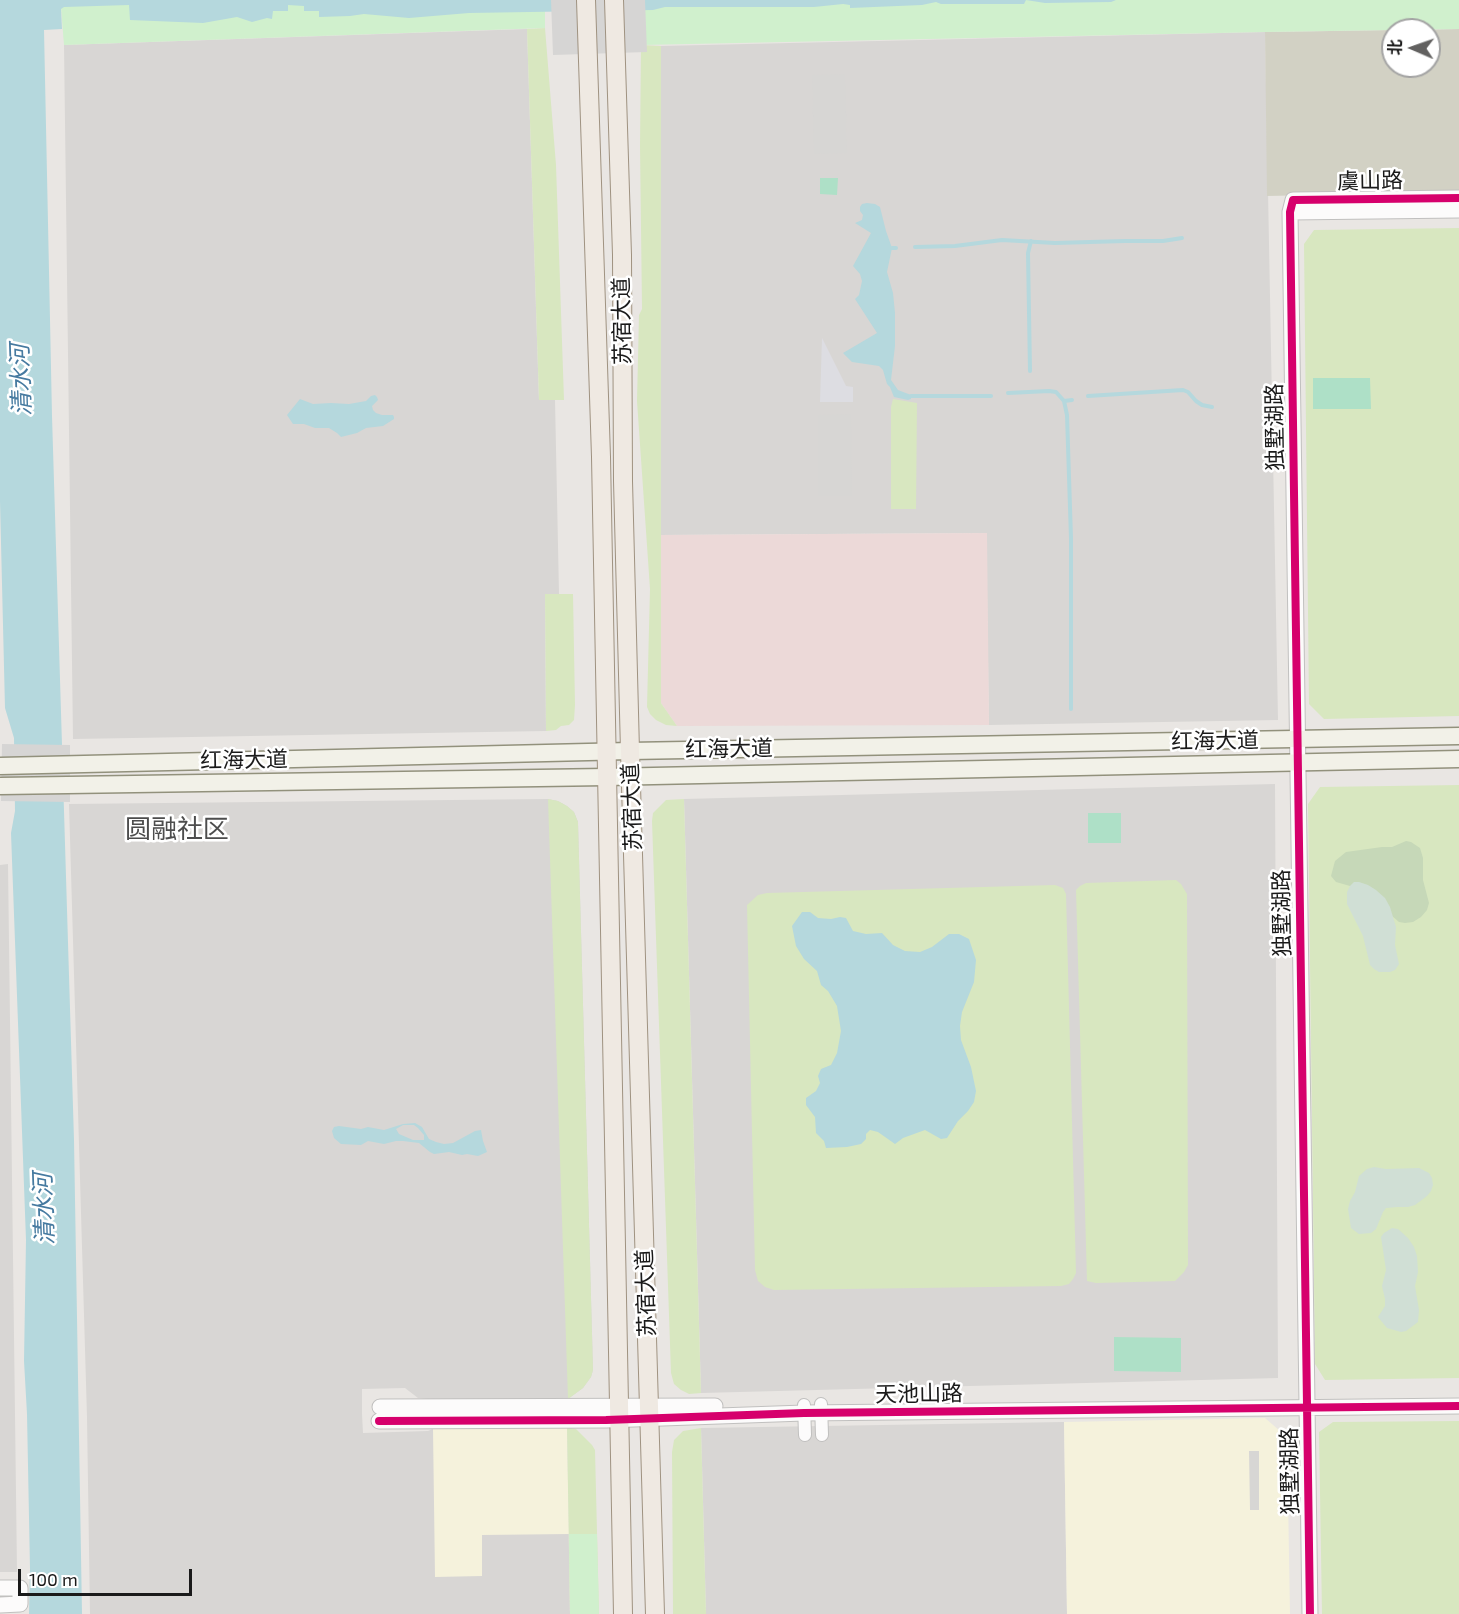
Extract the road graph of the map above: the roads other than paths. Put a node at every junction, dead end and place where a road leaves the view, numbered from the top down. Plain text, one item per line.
1 (586, 0) edge
2 (614, 0) edge
3 (1459, 198) edge
4 (1459, 210) edge
5 (1290, 212) junction
6 (1459, 736) edge
7 (1298, 739) junction
8 (630, 751) junction
9 (606, 752) junction
10 (1459, 759) edge
11 (1298, 762) junction
12 (0, 766) edge
13 (631, 776) junction
14 (606, 777) junction
15 (0, 786) edge
16 (1459, 1396) edge
17 (1307, 1403) junction
18 (1459, 1406) edge
19 (804, 1409) junction
20 (821, 1409) junction
21 (649, 1412) junction
22 (620, 1413) junction
23 (380, 1414) dead end
24 (805, 1435) dead end
25 (822, 1435) dead end
26 (0, 1588) edge
27 (0, 1605) edge
28 (623, 1614) edge
29 (655, 1614) edge
30 (1310, 1614) edge

1 - 9 main road, 苏宿大道
2 - 8 main road, 苏宿大道
3 - 5 street, 虞山路
4 - 5 street, 虞山路
5 - 7 street, 独墅湖路
6 - 7 main road, 红海大道
7 - 8 main road, 红海大道
7 - 11 street, 独墅湖路
8 - 9 main road, 红海大道
8 - 13 main road, 苏宿大道
9 - 12 main road, 红海大道
9 - 14 main road, 苏宿大道
10 - 11 main road, 红海大道
11 - 13 main road, 红海大道
11 - 17 street, 独墅湖路
13 - 14 main road, 红海大道
13 - 21 main road, 苏宿大道
14 - 15 main road, 红海大道
14 - 22 main road, 苏宿大道
16 - 17 street, 天池山路
17 - 18 street, 天池山路
17 - 20 street, 天池山路
17 - 30 street, 独墅湖路
19 - 20 street, 天池山路
19 - 21 street, 天池山路
19 - 24 street
20 - 25 street
21 - 22 street, 天池山路
21 - 29 main road, 苏宿大道
22 - 23 street, 天池山路
22 - 28 main road, 苏宿大道
26 - 27 street

